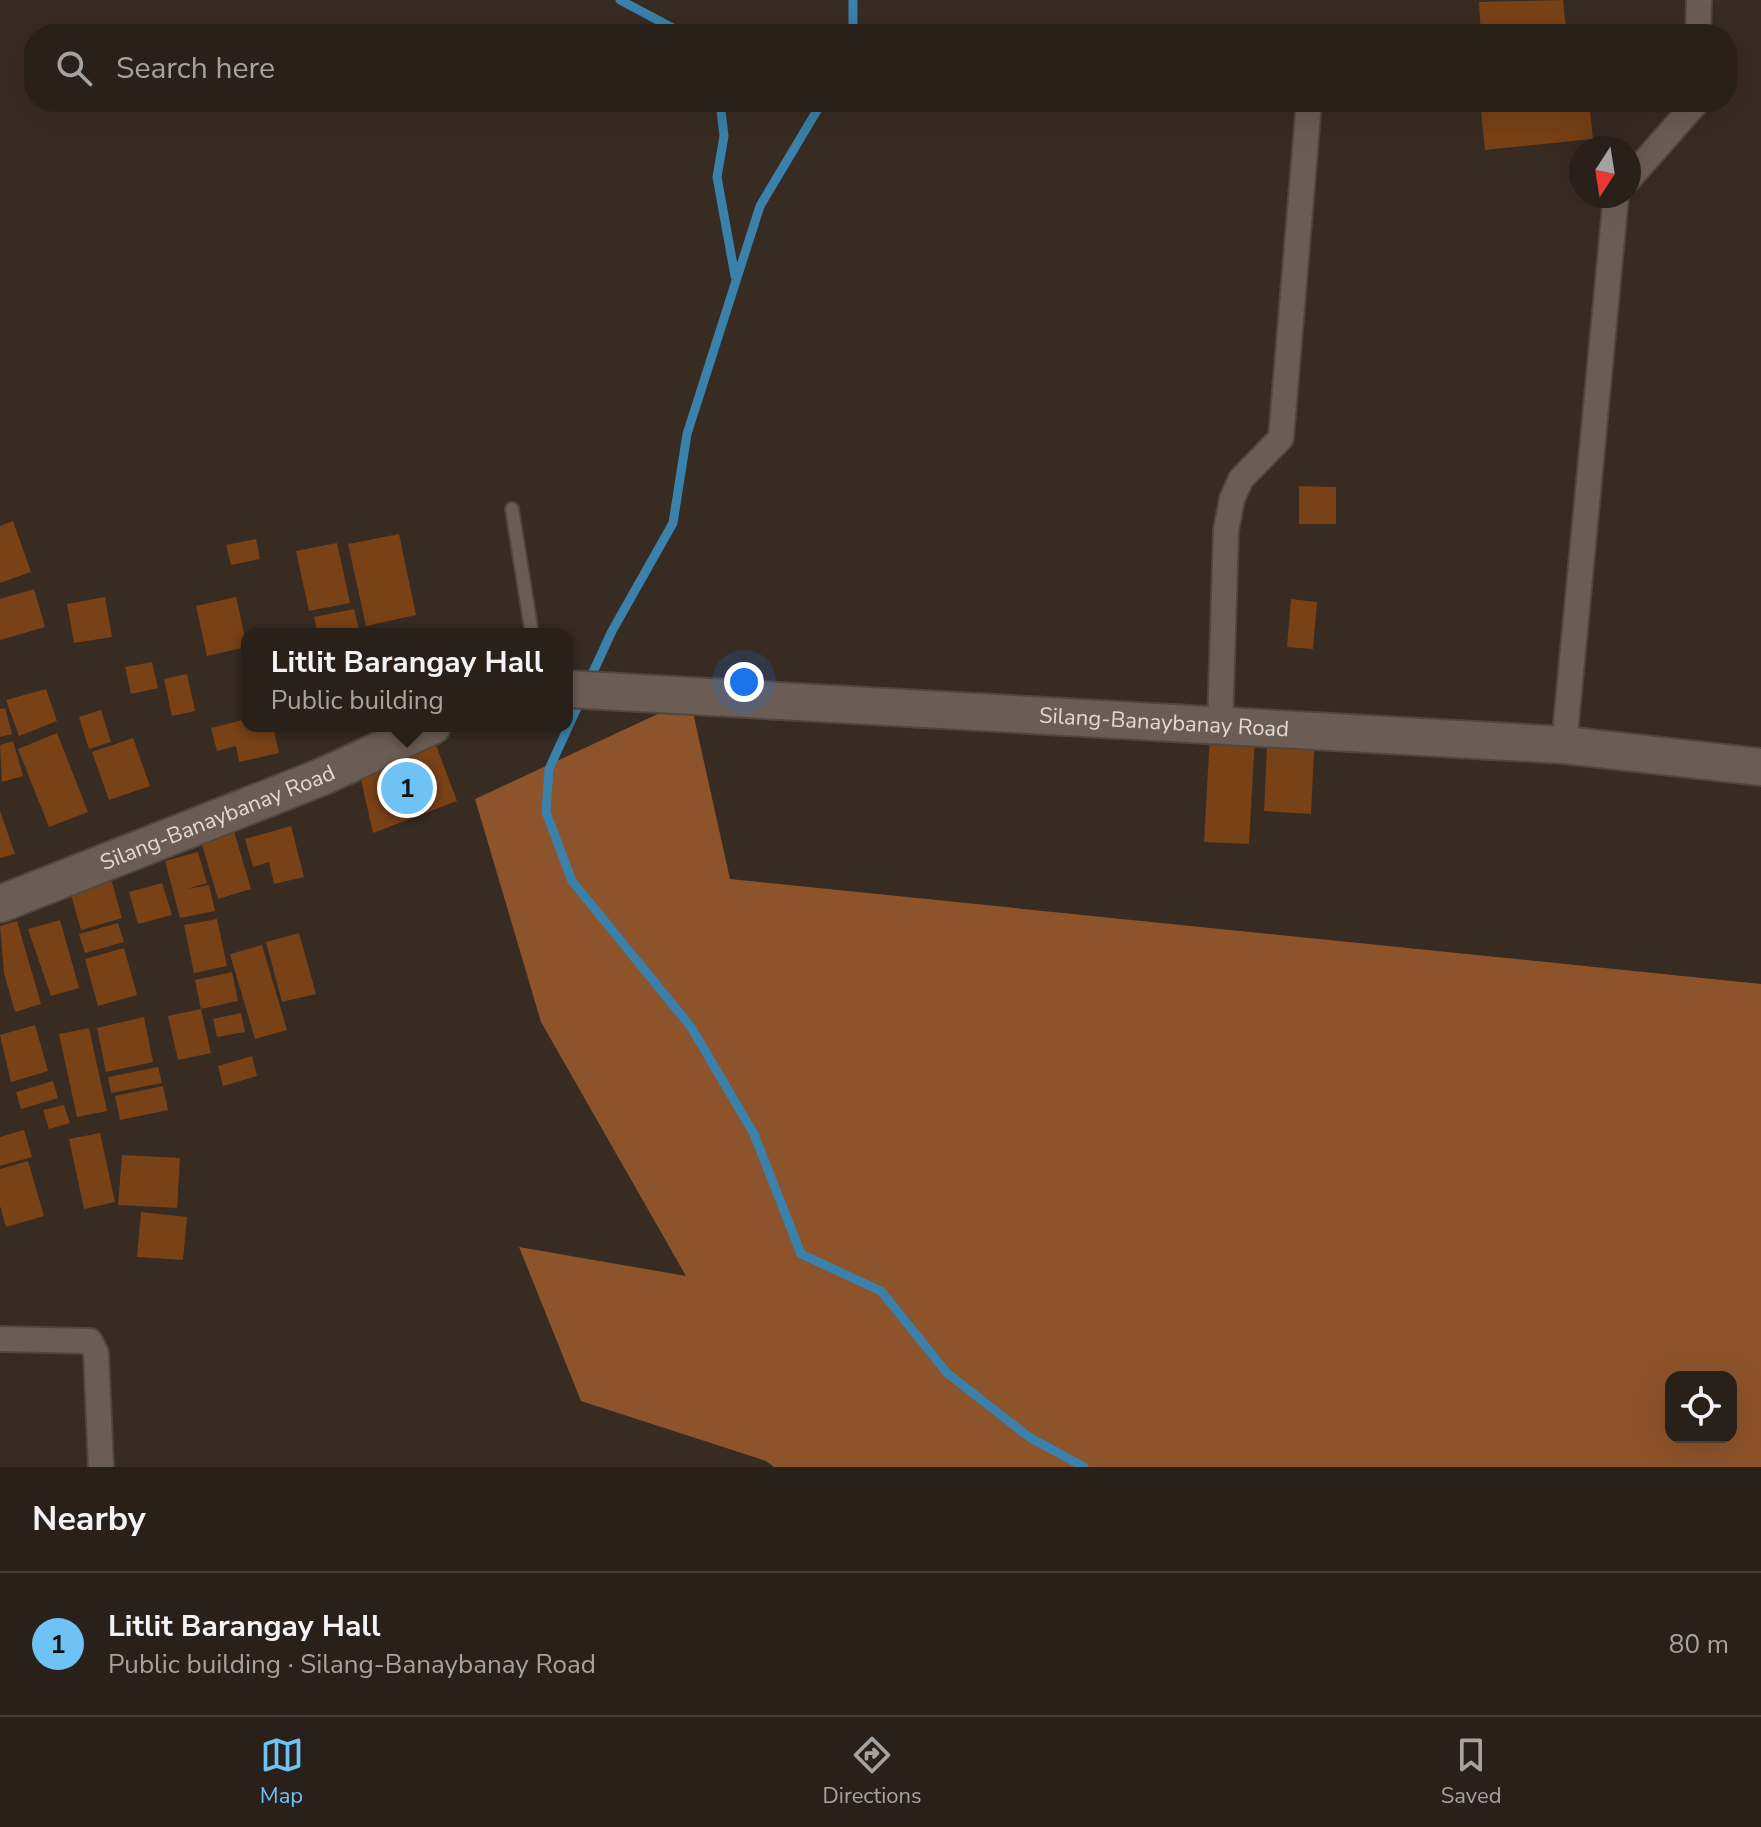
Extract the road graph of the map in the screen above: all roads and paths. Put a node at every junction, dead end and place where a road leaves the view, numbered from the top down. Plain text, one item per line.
1 (1699, 0) edge
2 (1698, 24) edge
3 (1308, 112) edge
4 (1688, 112) edge
5 (1641, 165) edge
6 (1615, 208) edge
7 (512, 509) dead end
8 (531, 628) edge
9 (584, 691) edge
10 (1220, 727) junction
11 (419, 732) edge
12 (1564, 745) junction
13 (1761, 767) edge
14 (0, 904) edge
15 (0, 1339) edge
16 (101, 1467) edge

1 - 2 street
3 - 10 street
4 - 5 street
6 - 12 street
7 - 8 lane
9 - 10 main road, Silang-Banaybanay Road
10 - 12 main road, Silang-Banaybanay Road
11 - 14 main road, Silang-Banaybanay Road
12 - 13 main road, Silang-Banaybanay Road
15 - 16 street

